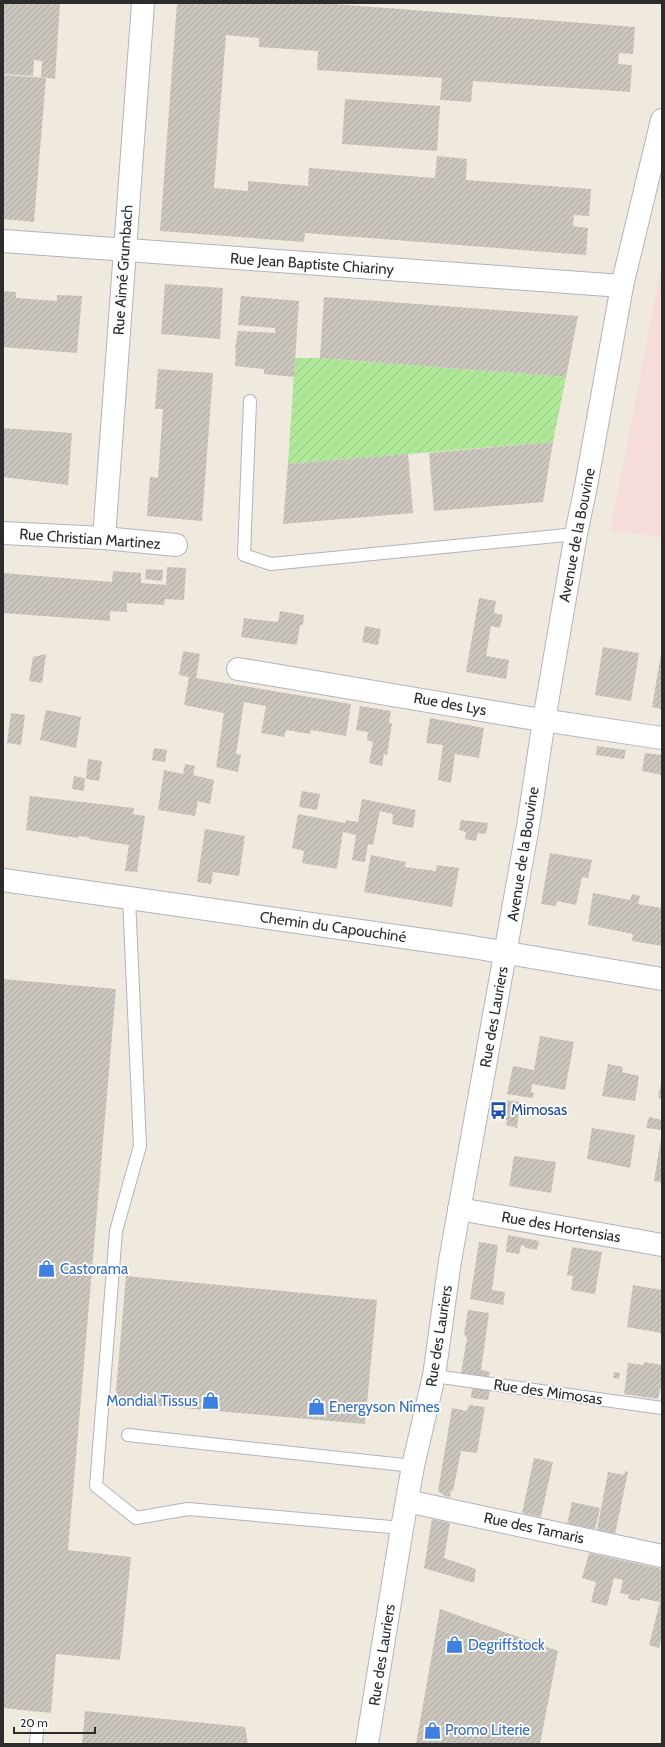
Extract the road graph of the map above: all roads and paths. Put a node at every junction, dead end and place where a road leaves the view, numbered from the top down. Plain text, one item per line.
1 (143, 3) edge
2 (662, 120) edge
3 (3, 241) edge
4 (124, 251) junction
5 (622, 286) junction
6 (250, 401) dead end
7 (3, 534) edge
8 (576, 534) junction
9 (104, 538) junction
10 (176, 545) dead end
11 (238, 669) dead end
12 (544, 720) junction
13 (662, 738) edge
14 (3, 880) edge
15 (129, 898) junction
16 (506, 952) junction
17 (662, 979) edge
18 (460, 1209) junction
19 (662, 1245) edge
20 (434, 1376) junction
21 (662, 1408) edge
22 (128, 1435) dead end
23 (413, 1466) junction
24 (407, 1501) junction
25 (402, 1528) junction
26 (662, 1556) edge
27 (37, 1730) dead end
28 (36, 1744) edge
29 (367, 1744) edge

1 - 4 street, Rue Aimé Grumbach
2 - 5 street, Avenue de la Bouvine
3 - 4 street, Rue Jean Baptiste Chiariny
4 - 5 street, Rue Jean Baptiste Chiariny
4 - 9 street, Rue Aimé Grumbach
5 - 8 street, Avenue de la Bouvine
6 - 8 lane
7 - 9 street, Rue Christian Martinez
8 - 12 street, Avenue de la Bouvine
9 - 10 street, Rue Christian Martinez
11 - 12 street, Rue des Lys
12 - 13 street, Rue des Lys
12 - 16 street, Avenue de la Bouvine
14 - 15 street, Chemin du Capouchiné
15 - 16 street, Chemin du Capouchiné
15 - 25 lane
16 - 17 street, Chemin du Capouchiné
16 - 18 street, Rue des Lauriers
18 - 19 street, Rue des Hortensias
18 - 20 street, Rue des Lauriers
20 - 21 lane, Rue des Mimosas
20 - 23 street, Rue des Lauriers
22 - 23 lane
23 - 24 street, Rue des Lauriers
24 - 25 street, Rue des Lauriers
24 - 26 street, Rue des Tamaris
25 - 29 street, Rue des Lauriers
27 - 28 lane

